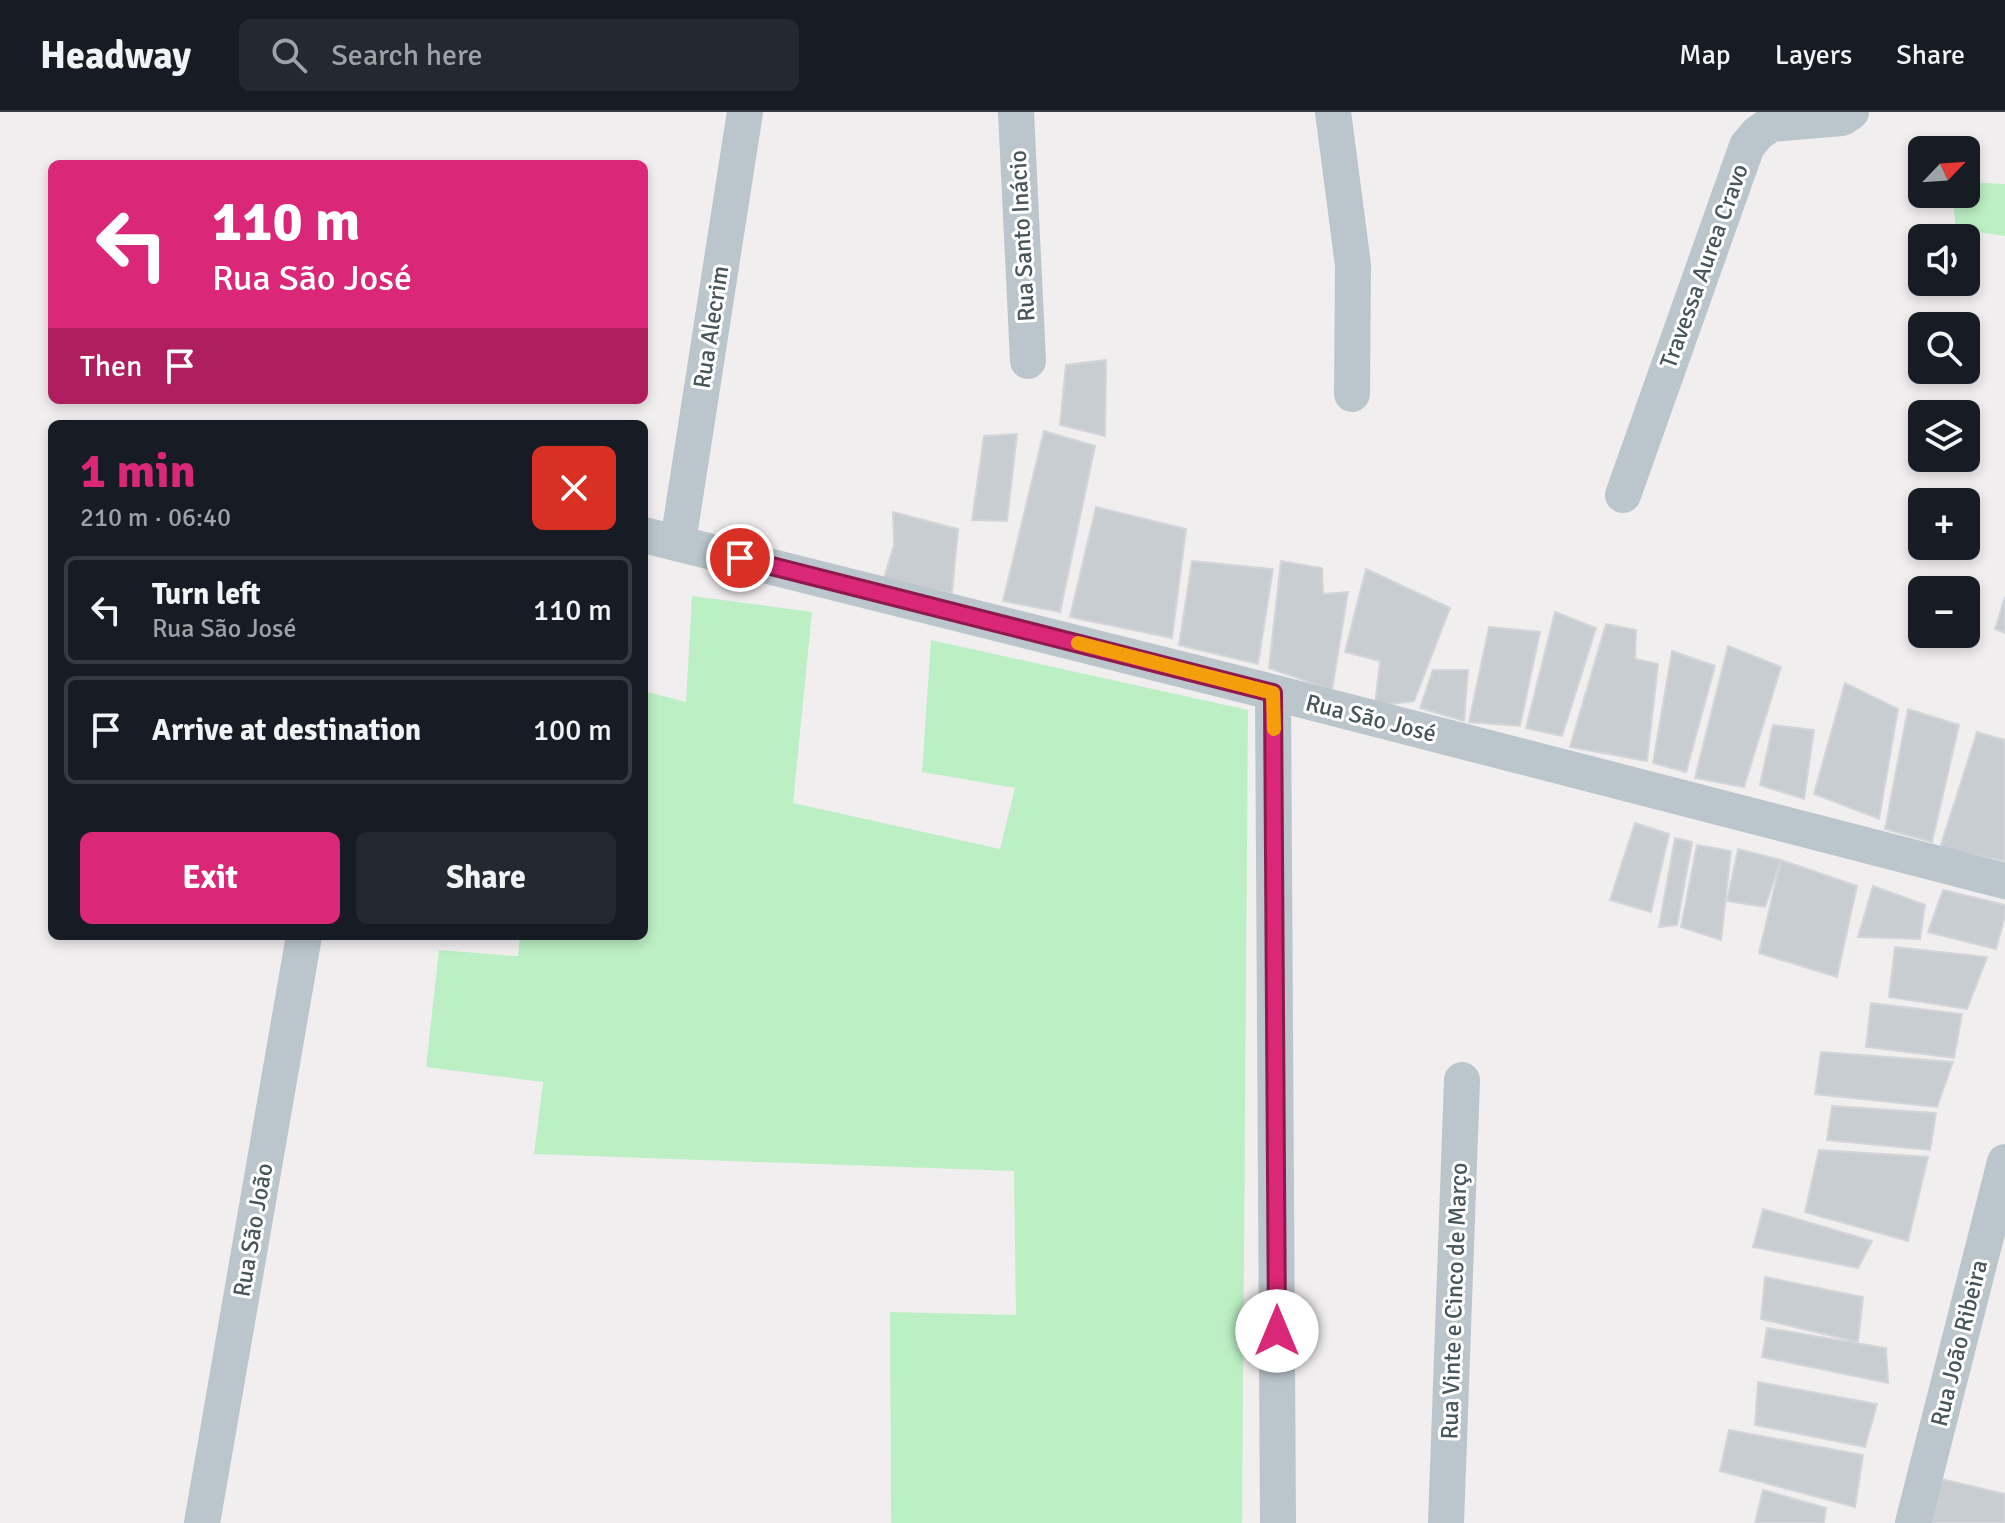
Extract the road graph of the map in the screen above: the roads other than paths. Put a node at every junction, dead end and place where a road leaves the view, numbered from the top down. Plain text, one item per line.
1 (745, 112) edge
2 (1016, 112) edge
3 (1333, 112) edge
4 (1851, 112) edge
5 (1028, 361) dead end
6 (1352, 394) dead end
7 (1623, 495) dead end
8 (661, 539) edge
9 (1273, 693) junction
10 (2005, 881) edge
11 (303, 940) edge
12 (1462, 1080) dead end
13 (2005, 1162) edge
14 (202, 1523) edge
15 (1278, 1523) edge
16 (1446, 1523) edge
17 (1913, 1523) edge

1 - 8 street, Rua Alecrim
2 - 5 street, Rua Santo Inácio
3 - 6 street
4 - 7 street, Travessa Aurea Cravo
8 - 9 street, Rua São José
9 - 10 street, Rua São José
9 - 15 street
11 - 14 street, Rua São João
12 - 16 street, Rua Vinte e Cinco de Março
13 - 17 street, Rua João Ribeira

